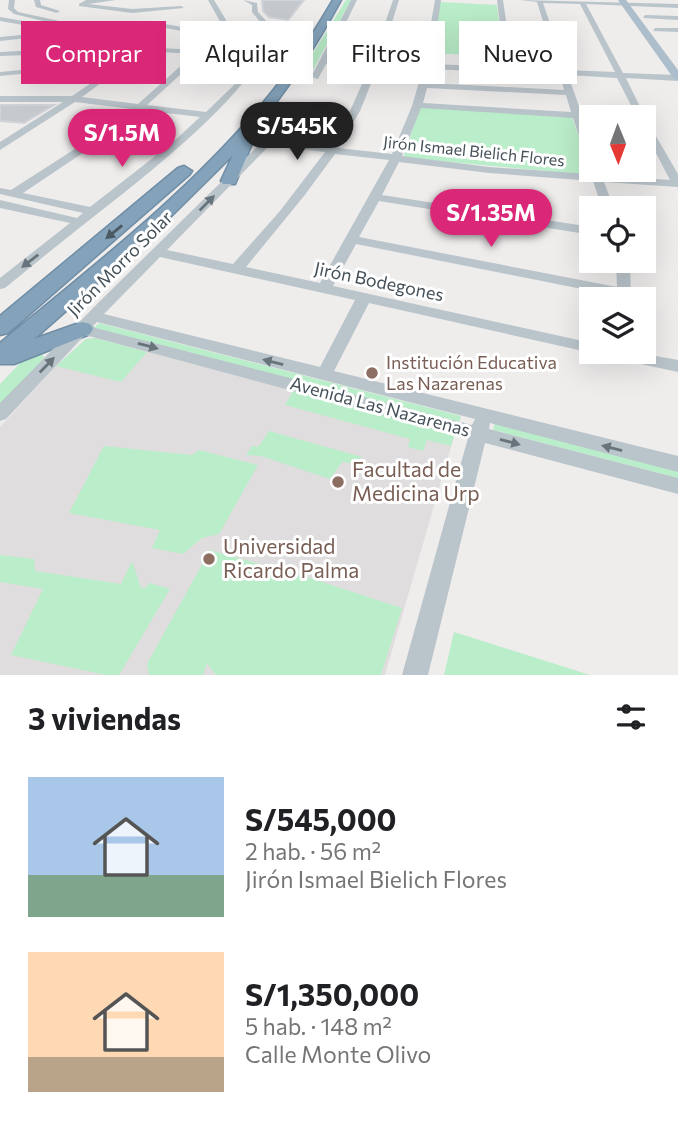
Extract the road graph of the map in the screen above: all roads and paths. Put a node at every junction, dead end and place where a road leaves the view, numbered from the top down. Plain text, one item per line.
1 (12, 0) edge
2 (37, 0) edge
3 (113, 0) edge
4 (154, 0) edge
5 (211, 0) edge
6 (246, 0) edge
7 (354, 0) edge
8 (396, 0) edge
9 (438, 0) edge
10 (500, 0) edge
11 (523, 0) edge
12 (539, 0) edge
13 (331, 1) edge
14 (582, 1) edge
15 (629, 2) edge
16 (677, 3) edge
17 (181, 4) edge
18 (138, 11) junction
19 (645, 17) junction
20 (678, 18) edge
21 (0, 19) edge
22 (51, 21) edge
23 (82, 21) edge
24 (189, 21) edge
25 (224, 21) edge
26 (389, 21) edge
27 (435, 21) edge
28 (503, 21) edge
29 (546, 21) edge
30 (21, 24) edge
31 (166, 26) edge
32 (0, 29) edge
33 (178, 29) joint
34 (655, 30) junction
35 (678, 30) edge
36 (21, 34) edge
37 (21, 37) edge
38 (0, 39) edge
39 (21, 52) edge
40 (0, 54) edge
41 (323, 59) junction
42 (327, 59) edge
43 (678, 59) edge
44 (180, 71) edge
45 (577, 71) edge
46 (21, 72) edge
47 (618, 73) junction
48 (0, 74) edge
49 (677, 76) edge
50 (315, 77) dead end
51 (96, 84) edge
52 (238, 84) edge
53 (366, 84) edge
54 (567, 84) edge
55 (423, 85) joint
56 (570, 93) junction
57 (0, 99) edge
58 (75, 99) junction
59 (635, 105) edge
60 (142, 106) junction
61 (417, 106) junction
62 (209, 115) junction
63 (578, 115) junction
64 (579, 118) edge
65 (257, 119) junction
66 (268, 142) joint
67 (656, 143) edge
68 (0, 147) edge
69 (330, 150) junction
70 (395, 159) junction
71 (579, 173) edge
72 (229, 181) junction
73 (656, 181) edge
74 (678, 184) edge
75 (6, 192) edge
76 (374, 197) junction
77 (0, 204) edge
78 (94, 212) junction
79 (80, 222) junction
80 (579, 229) edge
81 (351, 239) junction
82 (158, 252) junction
83 (74, 265) junction
84 (236, 270) junction
85 (0, 285) edge
86 (581, 287) edge
87 (324, 289) junction
88 (364, 298) junction
89 (0, 317) edge
90 (88, 323) junction
91 (0, 328) edge
92 (579, 345) edge
93 (0, 358) edge
94 (656, 361) edge
95 (678, 366) edge
96 (324, 375) junction
97 (0, 414) edge
98 (481, 424) junction
99 (678, 464) edge
100 (678, 486) edge
101 (415, 675) edge

1 - 22 street
2 - 23 street
3 - 18 street
4 - 18 street
5 - 25 street
6 - 33 street
7 - 41 street
8 - 26 street
9 - 27 street
10 - 28 street
11 - 12 street
12 - 14 street
12 - 29 street
13 - 65 highway
13 -> 83 highway
14 - 15 street
14 - 47 street
15 - 16 street
15 - 19 main road
15 - 49 main road
17 - 18 street
17 - 24 street
19 - 20 street
19 - 34 main road
21 - 30 street
31 - 33 street
32 - 36 street
34 - 35 street
34 - 43 main road
37 - 38 street
39 - 40 street
41 - 42 street
41 - 50 street
44 - 60 street
45 - 47 street
46 - 48 street
47 - 49 street
47 - 59 street
51 - 58 street
52 - 62 street
53 - 69 street
54 - 56 street
55 - 56 street
55 - 61 street
56 - 63 street
57 - 58 street
58 - 60 street
58 - 68 street
60 - 62 street
60 - 75 street
61 - 63 street
61 - 70 street
62 - 78 street
63 - 64 street
65 - 72 highway
65 - 93 highway
66 - 69 street, Jirón Ismael Bielich Flores
66 - 72 street, Jirón Morro Solar
67 - 74 street
69 - 70 street, Jirón Ismael Bielich Flores
69 - 84 street
70 - 71 street, Jirón Ismael Bielich Flores
70 - 76 street
82 -> 72 street, Jirón Morro Solar
73 - 74 street, Jirón Ismael Bielich Flores
75 - 78 street
76 - 80 street
76 - 81 street
77 - 79 street
78 - 79 street
79 -> 85 street
81 - 86 street
81 - 87 street
82 - 84 street, Jirón Bodegones
82 - 90 street, Jirón Morro Solar
83 - 89 highway
83 - 91 highway
84 - 87 street, Jirón Bodegones
87 - 88 street, Jirón Bodegones
88 - 92 street, Jirón Bodegones
88 - 96 street
90 - 93 highway
96 -> 90 street, Avenida Las Nazarenas
97 -> 90 street, Jirón Morro Solar
90 -> 98 street, Avenida Las Nazarenas
94 - 95 street
96 - 98 street, Avenida Las Nazarenas
99 -> 98 street, Avenida Las Nazarenas
98 -> 100 street, Avenida Las Nazarenas
98 - 101 street

